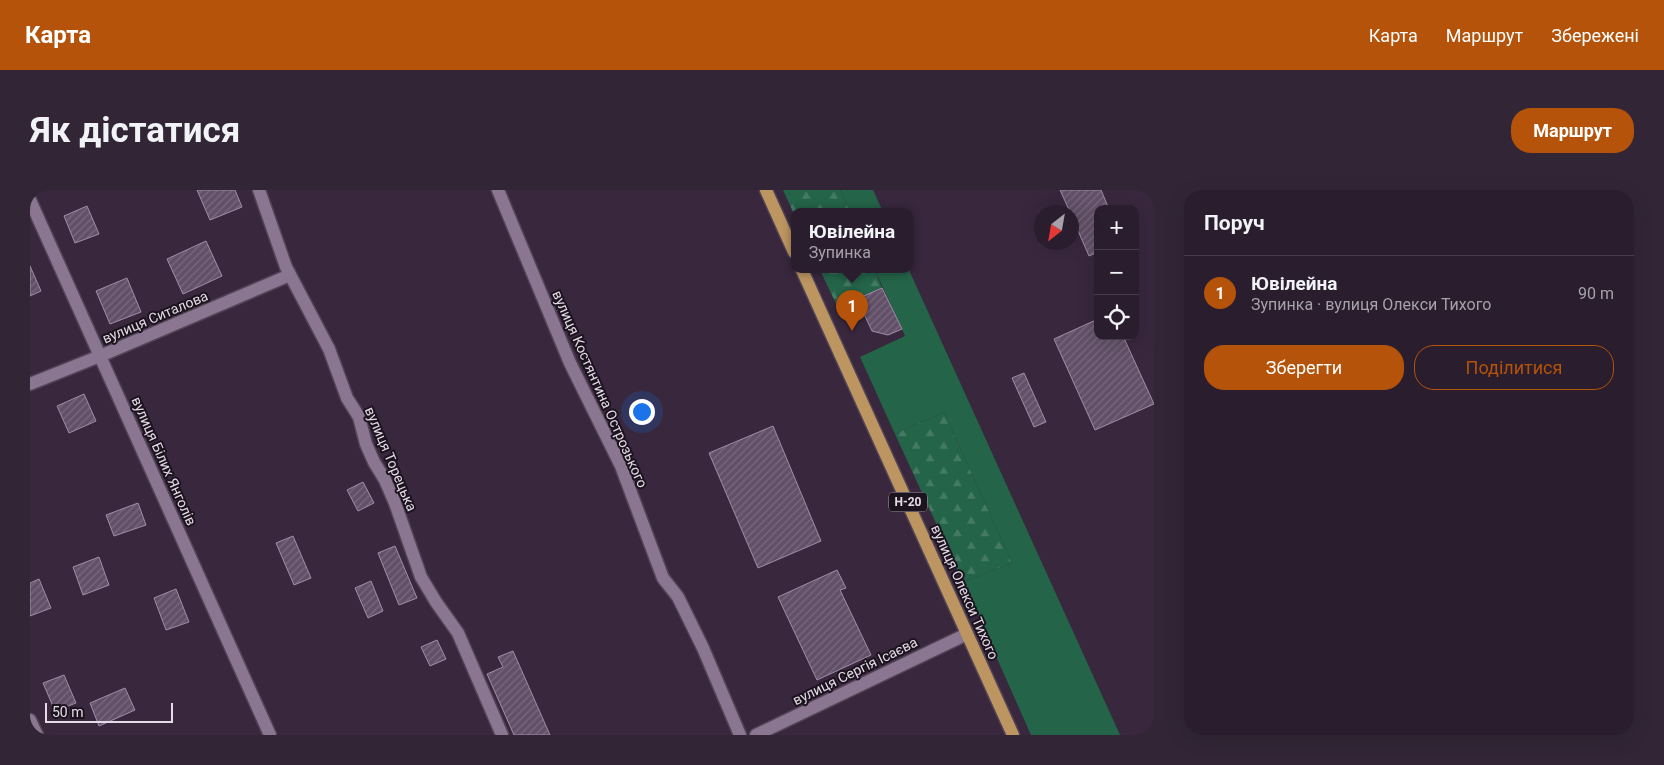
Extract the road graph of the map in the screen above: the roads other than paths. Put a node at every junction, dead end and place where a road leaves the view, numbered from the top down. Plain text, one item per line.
1 (260, 190) edge
2 (498, 190) edge
3 (766, 190) edge
4 (30, 200) edge
5 (791, 245) edge
6 (803, 273) edge
7 (290, 275) junction
8 (100, 356) junction
9 (30, 384) edge
10 (967, 634) junction
11 (30, 720) edge
12 (37, 735) edge
13 (270, 735) edge
14 (502, 735) edge
15 (740, 735) edge
16 (756, 735) edge
17 (1013, 735) edge

1 - 7 street, вулиця Торецька
2 - 15 street, вулиця Костянтина Острозького
3 - 5 main road
4 - 8 street, вулиця Білих Янголів
6 - 10 main road, вулиця Олекси Тихого / Н-20
7 - 8 street, вулиця Ситалова
7 - 14 street, вулиця Торецька
8 - 9 street, вулиця Ситалова
8 - 13 street, вулиця Білих Янголів
10 - 16 street, вулиця Сергія Ісаєва
10 - 17 main road, вулиця Олекси Тихого / Н-20
11 - 12 street

